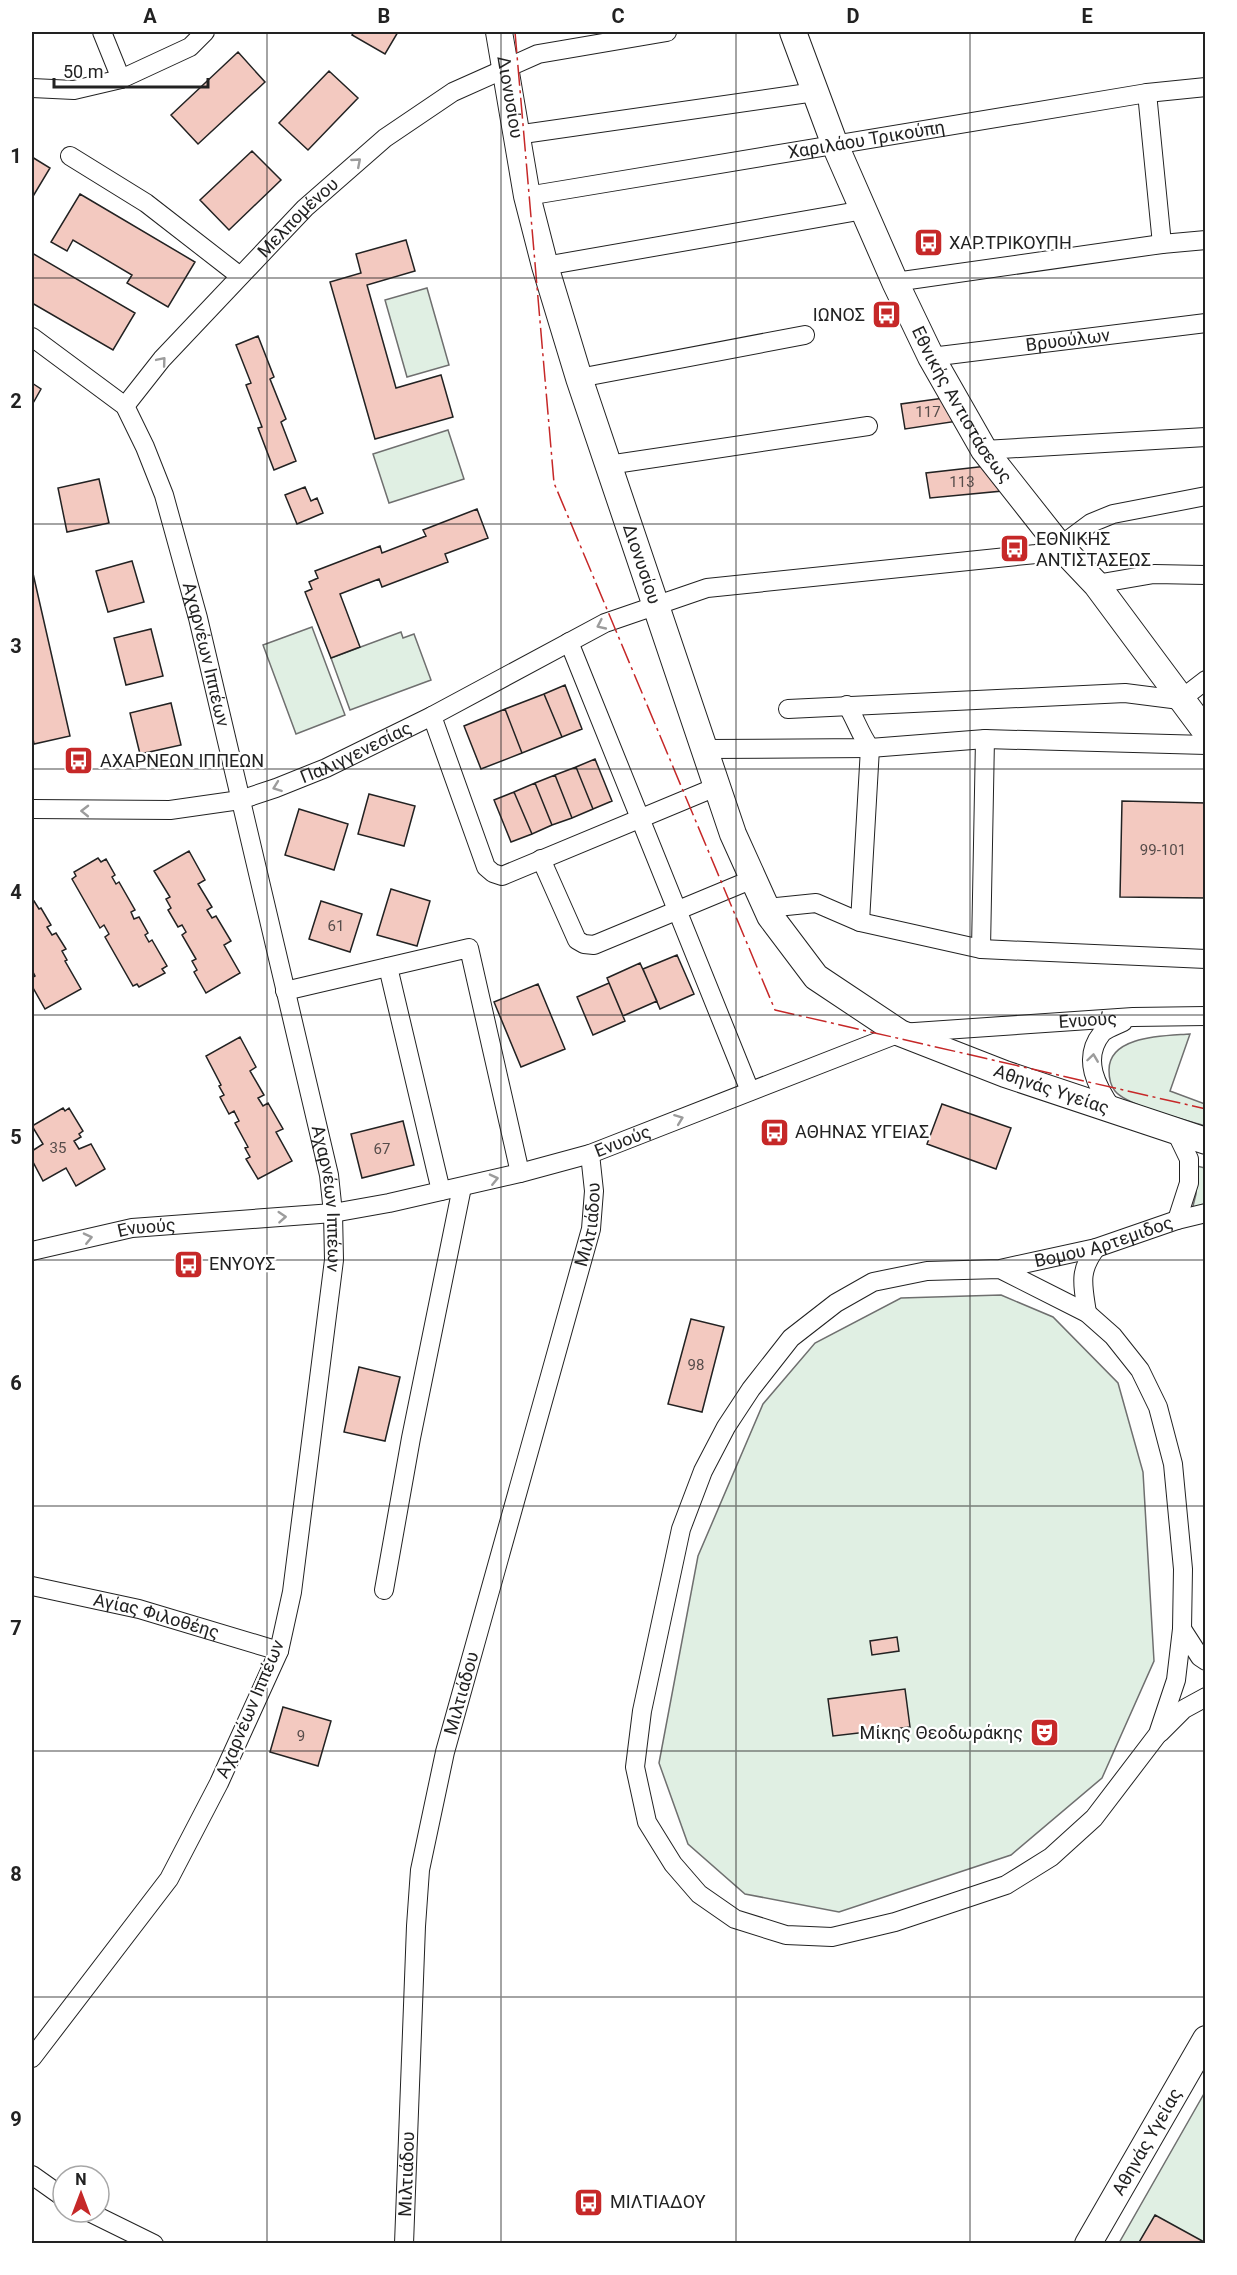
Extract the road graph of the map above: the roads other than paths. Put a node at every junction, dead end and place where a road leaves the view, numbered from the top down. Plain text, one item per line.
1 (102, 32) edge
2 (205, 32) edge
3 (499, 32) edge
4 (667, 32) edge
5 (793, 32) edge
6 (505, 69) junction
7 (121, 80) junction
8 (1206, 87) edge
9 (32, 88) edge
10 (815, 92) junction
11 (1147, 93) junction
12 (516, 135) junction
13 (835, 146) junction
14 (70, 156) dead end
15 (527, 196) junction
16 (864, 210) junction
17 (1206, 240) edge
18 (1162, 244) junction
19 (545, 266) junction
20 (240, 276) junction
21 (895, 282) junction
22 (1206, 323) edge
23 (805, 335) dead end
24 (32, 337) edge
25 (931, 357) junction
26 (579, 378) junction
27 (125, 406) junction
28 (868, 426) dead end
29 (1206, 437) edge
30 (984, 450) junction
31 (608, 465) junction
32 (1206, 496) edge
33 (1059, 545) junction
34 (1206, 575) edge
35 (1096, 584) junction
36 (656, 605) junction
37 (569, 642) junction
38 (1206, 680) edge
39 (1180, 700) junction
40 (847, 705) junction
41 (788, 709) dead end
42 (432, 716) junction
43 (1206, 732) edge
44 (985, 739) junction
45 (1206, 745) edge
46 (870, 748) junction
47 (704, 749) junction
48 (716, 787) junction
49 (240, 800) junction
50 (32, 809) edge
51 (640, 819) junction
52 (541, 859) junction
53 (753, 879) junction
54 (767, 908) junction
55 (676, 910) junction
56 (860, 922) junction
57 (981, 949) junction
58 (1206, 959) edge
59 (388, 967) junction
60 (285, 991) junction
61 (1206, 1016) edge
62 (1133, 1017) junction
63 (900, 1033) junction
64 (750, 1091) junction
65 (1113, 1110) junction
66 (1174, 1130) junction
67 (1206, 1141) edge
68 (590, 1154) junction
69 (520, 1173) junction
70 (462, 1186) junction
71 (441, 1191) junction
72 (333, 1213) junction
73 (1206, 1213) edge
74 (1178, 1220) junction
75 (1096, 1248) junction
76 (32, 1251) edge
77 (1000, 1269) junction
78 (1087, 1313) junction
79 (32, 1586) edge
80 (384, 1590) dead end
81 (1182, 1629) junction
82 (279, 1651) junction
83 (1206, 1661) edge
84 (1206, 1697) edge
85 (1158, 1734) junction
86 (1206, 2039) edge
87 (32, 2058) edge
88 (32, 2175) edge
89 (51, 2188) edge
90 (111, 2223) edge
91 (154, 2244) edge
92 (404, 2244) edge
93 (1088, 2244) edge

1 - 7 street
2 - 7 street
3 - 6 street, Διονυσίου
4 - 6 street, Μελπομένου
5 - 10 street, Εθνικής Αντιστάσεως
6 - 12 street, Διονυσίου
20 -> 6 street, Μελπομένου
7 - 9 street
8 - 11 street, Χαριλάου Τρικούπη
10 - 12 street
10 - 13 street, Εθνικής Αντιστάσεως
11 - 13 street, Χαριλάου Τρικούπη
11 - 18 street
12 - 15 street, Διονυσίου
13 - 15 street, Χαριλάου Τρικούπη
13 - 16 street, Εθνικής Αντιστάσεως
14 - 20 street
15 - 19 street, Διονυσίου
16 - 19 street
16 - 21 street, Εθνικής Αντιστάσεως
17 - 18 street
18 - 21 street
19 - 26 street, Διονυσίου
27 -> 20 street, Μελπομένου
21 - 25 street, Εθνικής Αντιστάσεως
22 - 25 street, Βρυούλων
23 - 26 street
24 - 27 street, Αχαρνέων Ιππέων
25 - 30 street, Εθνικής Αντιστάσεως
26 - 31 street, Διονυσίου
27 - 49 street, Αχαρνέων Ιππέων
28 - 31 street
29 - 30 street
30 - 33 street, Εθνικής Αντιστάσεως
31 - 36 street, Διονυσίου
32 - 33 street, Παλιγγενεσίας
33 - 35 street, Εθνικής Αντιστάσεως
33 - 36 street, Παλιγγενεσίας
34 - 35 street
35 - 39 street, Εθνικής Αντιστάσεως
36 -> 37 street, Παλιγγενεσίας
36 - 47 street, Διονυσίου
37 - 42 street, Παλιγγενεσίας
37 - 51 street
38 - 39 street
39 - 40 street
39 - 43 street, Εθνικής Αντιστάσεως
40 - 41 street
40 - 46 street
42 -> 49 street, Παλιγγενεσίας
42 - 52 street
44 - 45 street
44 - 46 street
44 - 57 street
46 - 47 street
46 - 56 street
47 - 48 street, Διονυσίου
48 - 51 street
48 - 53 street, Διονυσίου
49 -> 50 street, Παλιγγενεσίας
49 - 60 street, Αχαρνέων Ιππέων
51 - 52 street
51 - 55 street
52 - 55 street
53 - 54 street, Διονυσίου
53 - 55 street
54 - 56 street
54 - 63 street, Διονυσίου
55 - 64 street
56 - 57 street
57 - 58 street
59 - 60 street
59 - 69 street
59 - 71 street
60 - 72 street, Αχαρνέων Ιππέων
61 - 62 street, Ενυούς
62 - 63 street, Ενυούς
65 -> 62 street
63 - 64 street, Ενυούς
63 - 65 street, Αθηνάς Υγείας
68 -> 64 street, Ενυούς
65 - 66 street, Αθηνάς Υγείας
66 - 67 street, Αθηνάς Υγείας
66 - 74 street
68 - 69 street, Ενυούς
68 - 92 street, Μιλτιάδου
70 -> 69 street, Ενυούς
70 - 71 street, Ενυούς
70 - 80 street
71 - 72 street, Ενυούς
76 -> 72 street, Ενυούς
72 - 82 street, Αχαρνέων Ιππέων
73 - 74 street, Βομου Αρτεμιδος
74 - 75 street, Βομου Αρτεμιδος
75 - 77 street, Βομου Αρτεμιδος
75 - 78 street
77 - 78 street
77 - 85 street, Βομου Αρτεμιδος
78 - 81 street
79 - 82 street, Αγίας Φιλοθέης
81 - 83 street
81 - 85 street
82 - 87 street, Αχαρνέων Ιππέων
84 - 85 street
86 - 93 street, Αθηνάς Υγείας
88 - 89 street
90 - 91 street

